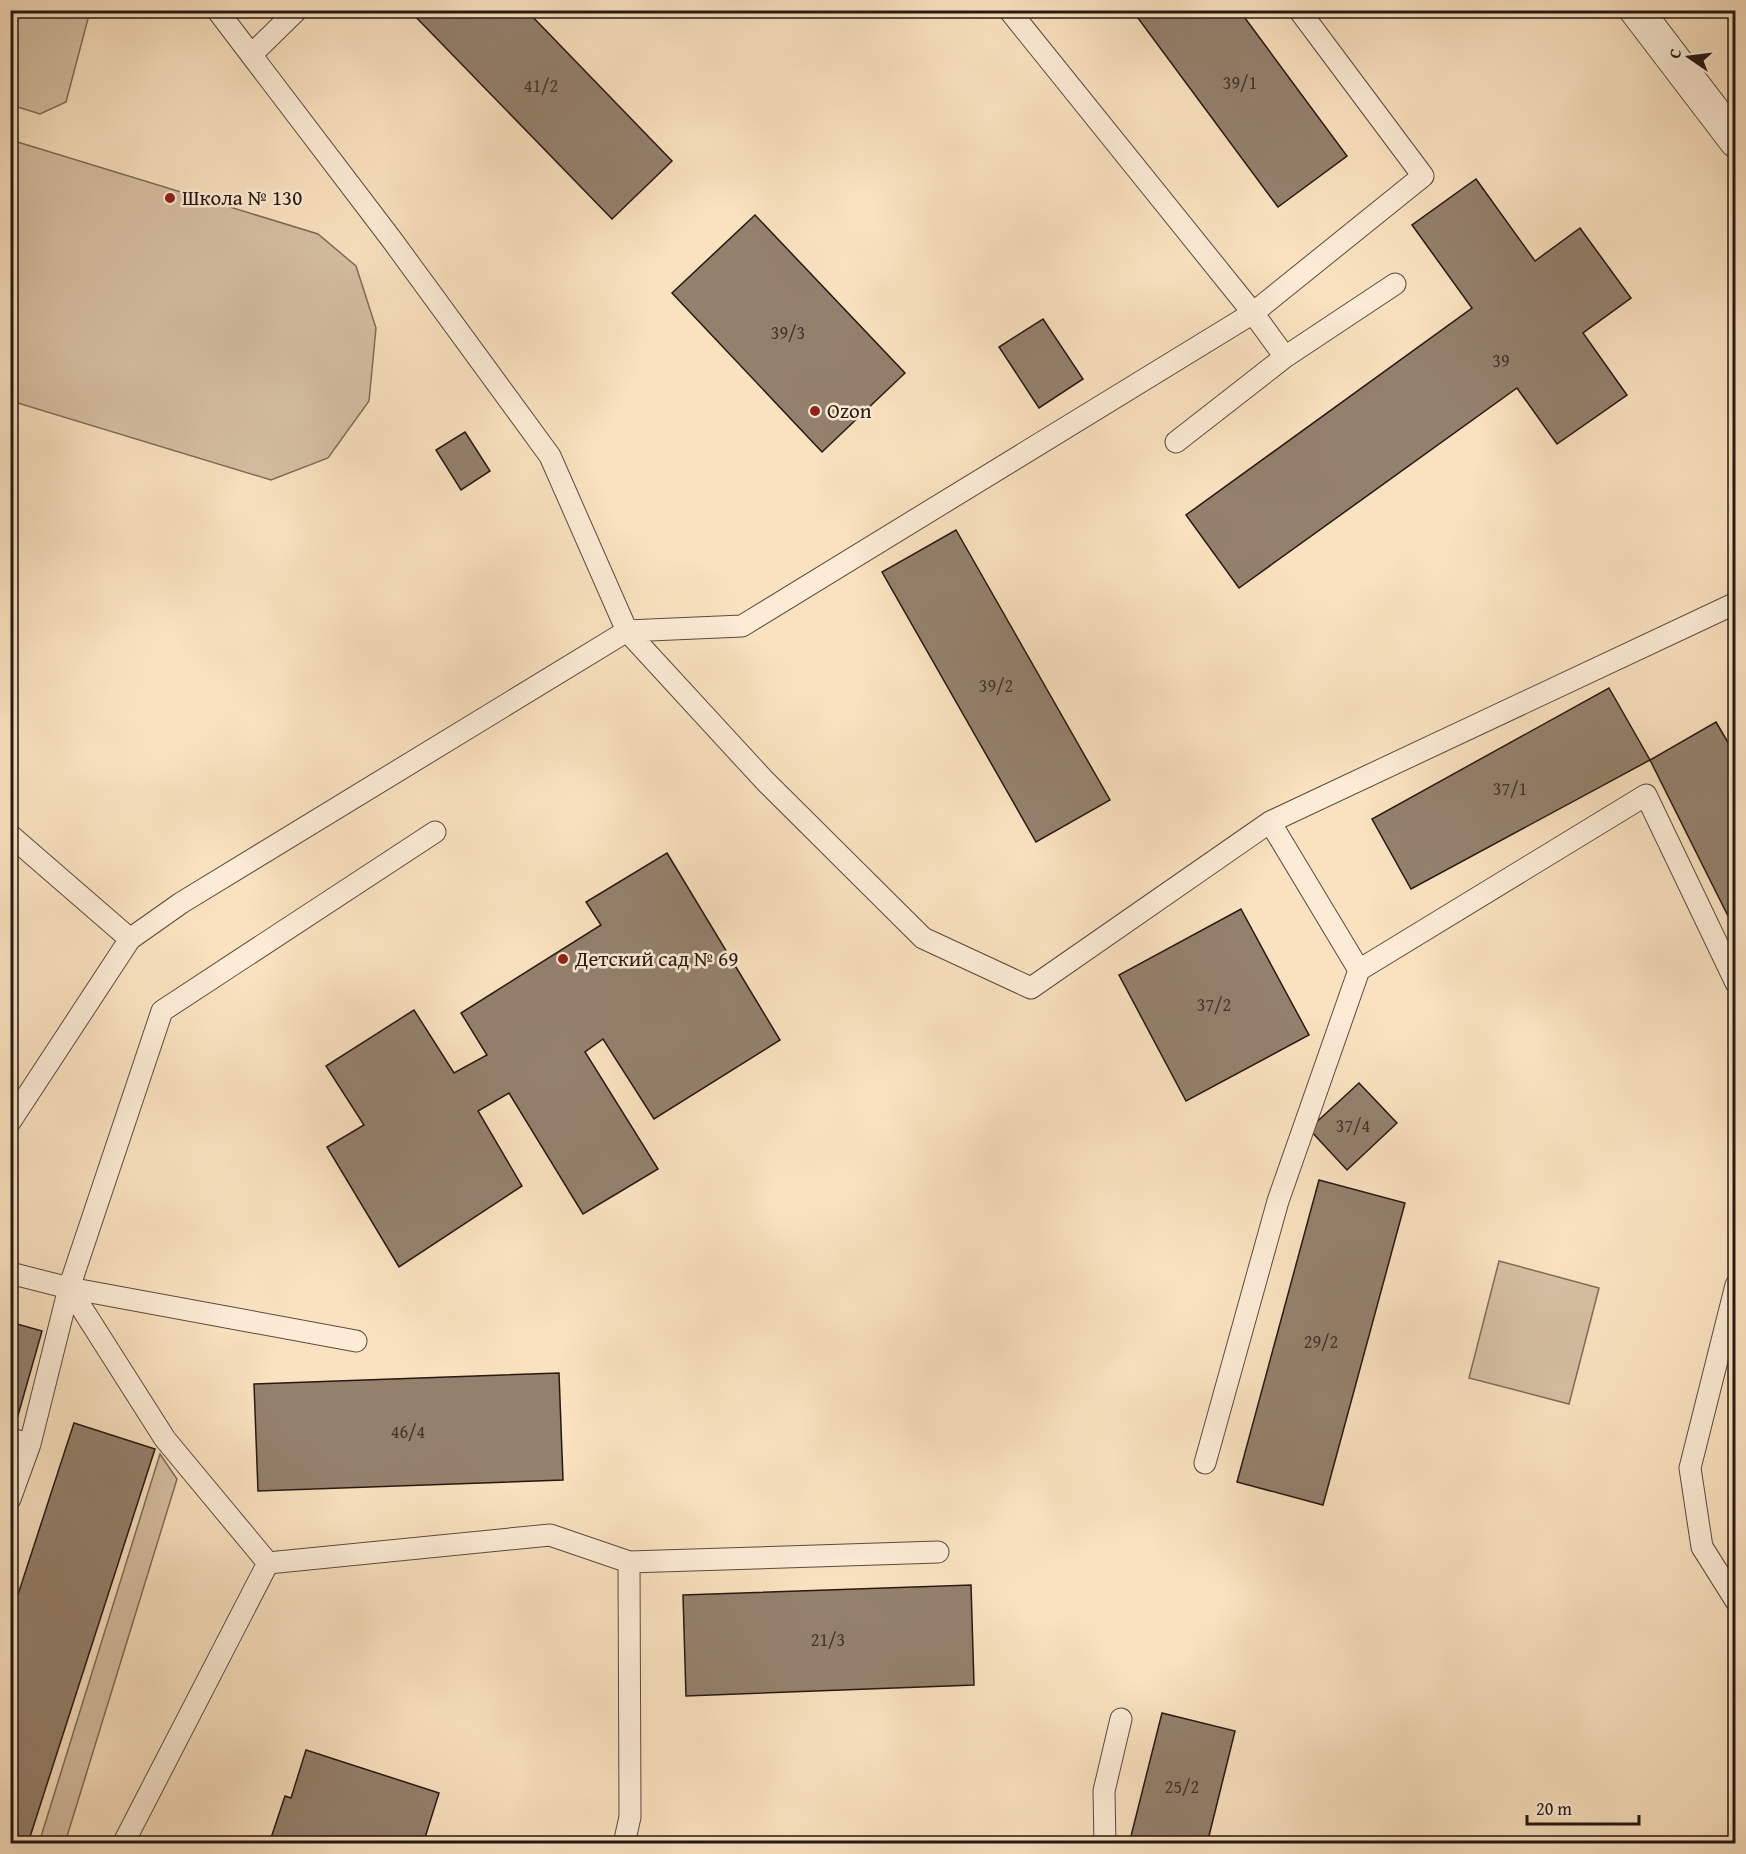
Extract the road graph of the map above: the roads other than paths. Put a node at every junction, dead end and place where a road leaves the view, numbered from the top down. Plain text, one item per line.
1 (216, 10) edge
2 (297, 10) edge
3 (1009, 10) edge
4 (1299, 10) edge
5 (1636, 10) edge
6 (251, 55) junction
7 (1736, 141) edge
8 (1395, 284) dead end
9 (1254, 313) junction
10 (1285, 357) junction
11 (1176, 442) dead end
12 (1736, 603) edge
13 (627, 631) junction
14 (1270, 822) junction
15 (435, 832) dead end
16 (10, 836) edge
17 (130, 939) junction
18 (1359, 970) junction
19 (1736, 983) edge
20 (10, 1122) edge
21 (10, 1273) edge
22 (1736, 1285) edge
23 (69, 1288) junction
24 (356, 1341) dead end
25 (20, 1442) edge
26 (1205, 1463) dead end
27 (10, 1499) edge
28 (938, 1552) dead end
29 (629, 1562) junction
30 (268, 1563) junction
31 (1736, 1601) edge
32 (1121, 1719) dead end
33 (123, 1844) edge
34 (624, 1844) edge
35 (1105, 1844) edge

1 - 6 lane
2 - 6 lane
3 - 9 lane
4 - 9 lane
5 - 7 street
6 - 13 lane
8 - 10 lane
9 - 10 lane
9 - 13 lane
10 - 11 lane
12 - 14 lane
13 - 14 lane
13 - 17 lane
14 - 18 lane
15 - 23 lane
16 - 17 lane
17 - 20 lane
18 - 19 lane
18 - 26 lane
21 - 23 lane
22 - 31 lane
23 - 24 lane
23 - 25 lane
23 - 30 lane
25 - 27 lane
28 - 29 lane
29 - 30 lane
29 - 34 lane
30 - 33 lane
32 - 35 lane

